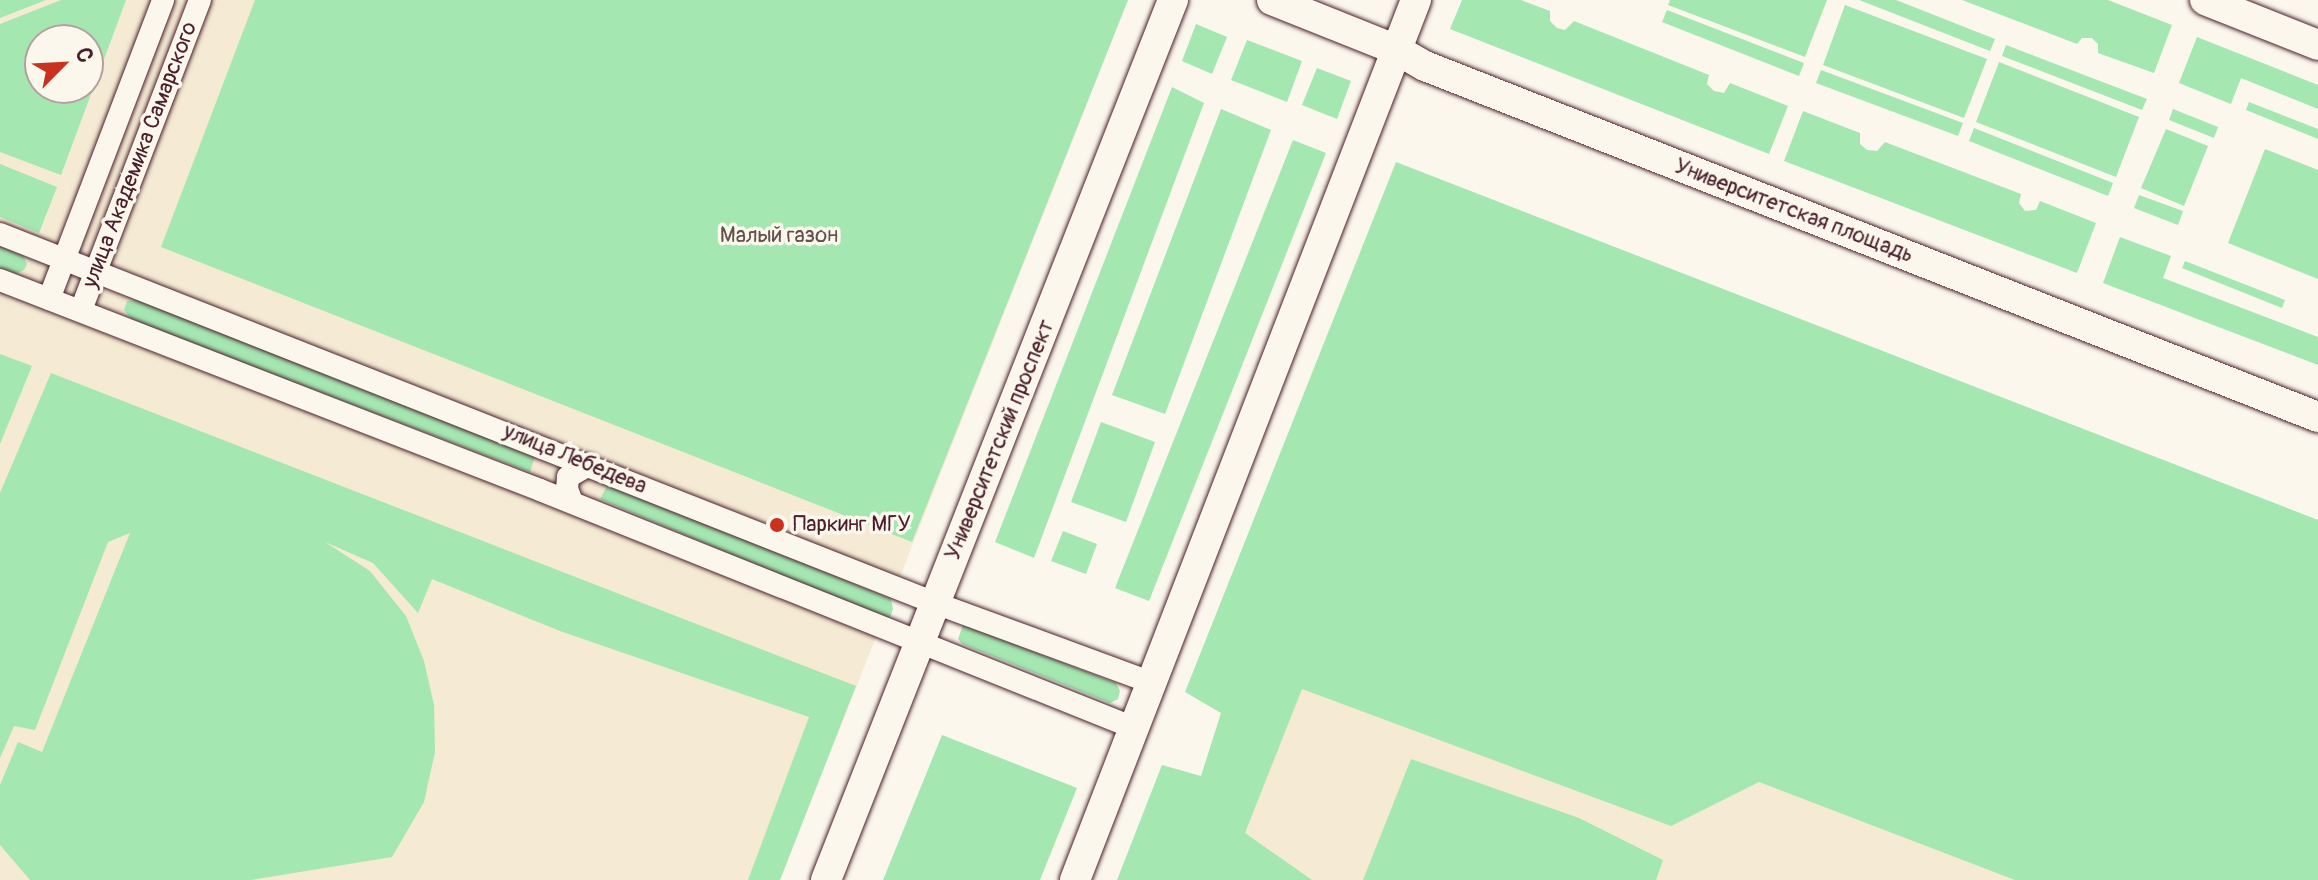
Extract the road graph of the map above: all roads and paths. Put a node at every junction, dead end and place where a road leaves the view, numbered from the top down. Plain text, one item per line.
1 (163, 0) edge
2 (200, 0) edge
3 (1173, 0) edge
4 (1272, 0) edge
5 (1416, 0) edge
6 (2205, 0) edge
7 (2318, 45) edge
8 (1397, 50) junction
9 (0, 234) edge
10 (63, 258) junction
11 (96, 269) junction
12 (0, 280) edge
13 (49, 299) junction
14 (81, 310) junction
15 (2318, 417) edge
16 (589, 465) junction
17 (572, 502) junction
18 (935, 603) junction
19 (920, 643) junction
20 (1152, 683) junction
21 (1134, 728) junction
22 (826, 880) edge
23 (1075, 880) edge

1 - 10 street, улица Академика Самарского
2 - 11 street, улица Академика Самарского
3 - 18 main road, Университетский проспект
4 - 8 main road, Университетская площадь
5 - 8 main road
6 - 7 main road
8 - 15 main road, Университетская площадь
8 - 20 main road
9 - 10 street, улица Лебедева
10 - 11 street, улица Лебедева
10 - 13 street, улица Академика Самарского
11 - 14 street, улица Академика Самарского
11 - 16 street, улица Лебедева
12 - 13 street, улица Лебедева
13 - 14 street, улица Лебедева
14 - 17 street, улица Лебедева
16 - 17 street
16 - 18 street, улица Лебедева
17 - 19 street, улица Лебедева
18 - 19 main road, Университетский проспект
18 - 20 street, улица Лебедева
19 - 21 street, улица Лебедева
19 - 22 main road, Университетский проспект
20 - 21 main road
21 - 23 main road

